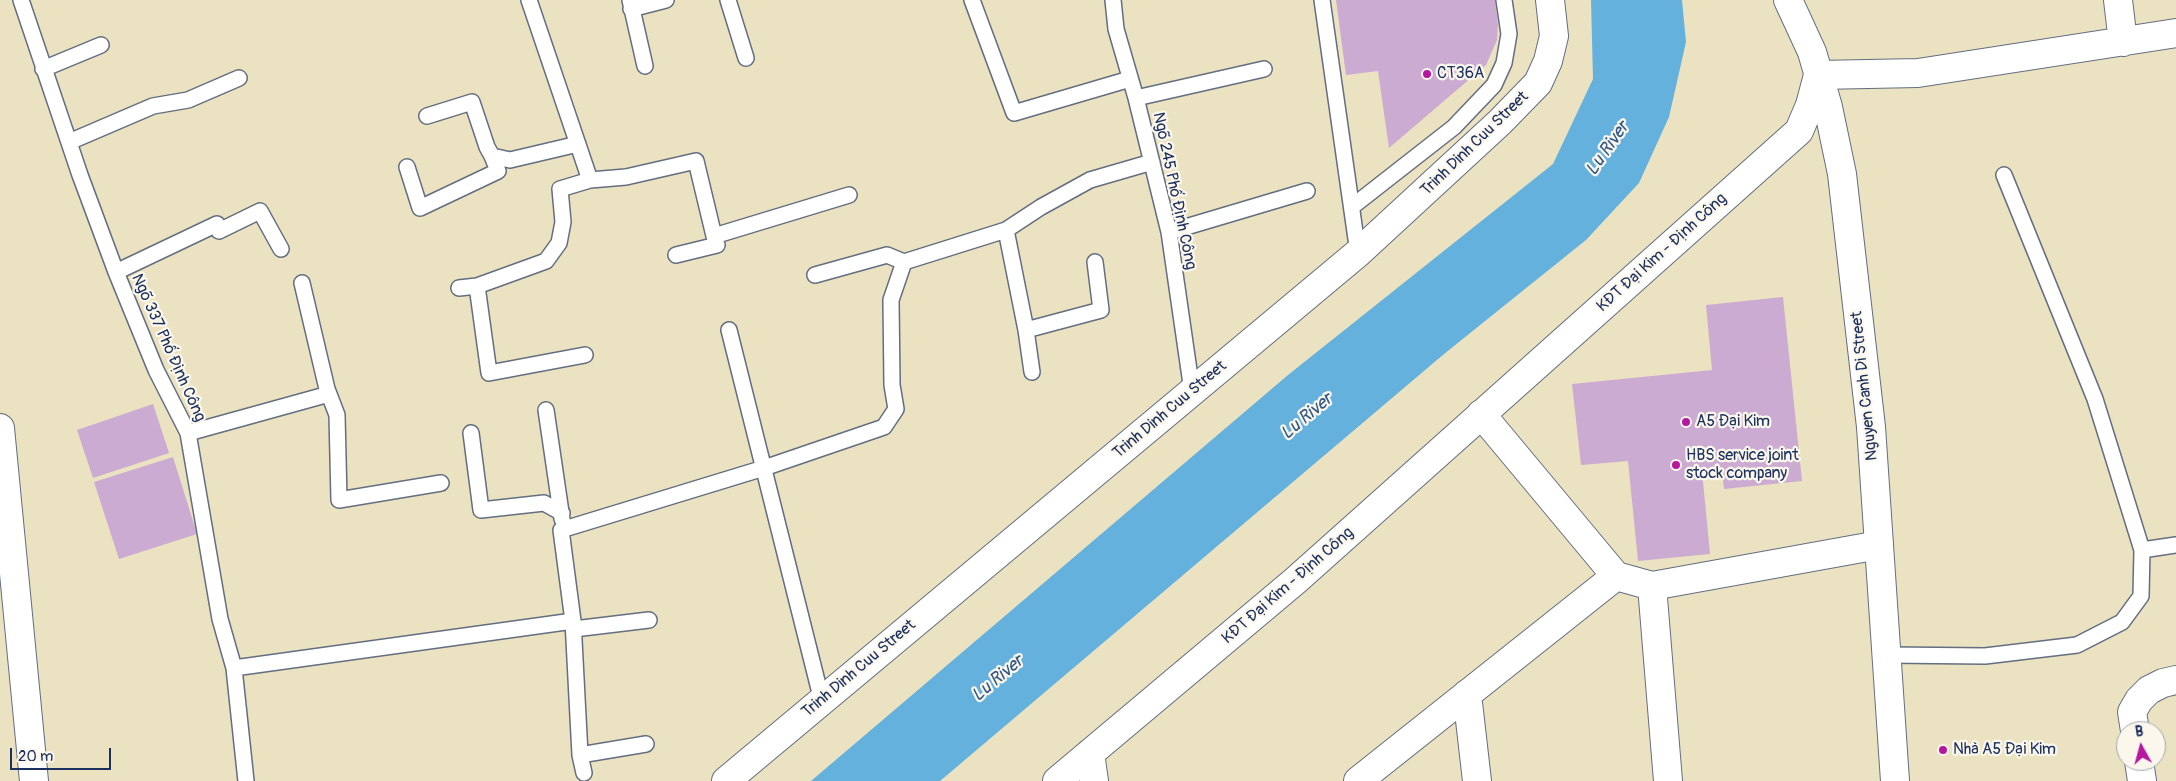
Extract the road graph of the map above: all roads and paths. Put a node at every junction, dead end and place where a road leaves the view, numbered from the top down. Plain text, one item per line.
1 (21, 0) edge
2 (529, 0) edge
3 (666, 0) edge
4 (728, 0) edge
5 (972, 0) edge
6 (1113, 0) edge
7 (1322, 0) edge
8 (1504, 0) edge
9 (1550, 0) edge
10 (1788, 0) edge
11 (2118, 0) edge
12 (630, 5) edge
13 (2176, 33) edge
14 (2123, 42) junction
15 (101, 45) dead end
16 (746, 58) dead end
17 (645, 66) dead end
18 (43, 69) junction
19 (1264, 69) dead end
20 (1818, 75) junction
21 (239, 78) dead end
22 (1130, 79) junction
23 (1136, 98) junction
24 (426, 116) dead end
25 (69, 142) junction
26 (578, 144) junction
27 (492, 156) junction
28 (1152, 162) junction
29 (407, 167) dead end
30 (2004, 175) dead end
31 (590, 180) junction
32 (1307, 191) dead end
33 (849, 195) dead end
34 (1353, 206) junction
35 (1006, 230) junction
36 (1169, 232) junction
37 (714, 236) junction
38 (281, 249) dead end
39 (1358, 253) junction
40 (676, 255) dead end
41 (904, 262) junction
42 (1095, 262) dead end
43 (116, 272) junction
44 (815, 275) dead end
45 (302, 284) dead end
46 (477, 286) junction
47 (459, 288) dead end
48 (728, 330) dead end
49 (1026, 330) junction
50 (585, 355) dead end
51 (1032, 372) dead end
52 (1192, 391) junction
53 (329, 394) junction
54 (546, 410) dead end
55 (1481, 414) junction
56 (0, 428) edge
57 (188, 433) junction
58 (471, 433) dead end
59 (764, 468) junction
60 (441, 483) dead end
61 (562, 513) junction
62 (561, 530) junction
63 (1879, 545) junction
64 (2176, 545) edge
65 (2142, 550) junction
66 (1616, 576) junction
67 (1652, 586) junction
68 (648, 620) dead end
69 (574, 625) junction
70 (1887, 655) junction
71 (234, 668) junction
72 (2176, 680) edge
73 (1467, 694) junction
74 (822, 701) junction
75 (2133, 721) edge
76 (646, 744) dead end
77 (1090, 753) junction
78 (580, 755) junction
79 (584, 773) dead end
80 (34, 781) edge
81 (246, 781) edge
82 (726, 781) edge
83 (1057, 781) edge
84 (1094, 781) edge
85 (1358, 781) edge
86 (1477, 781) edge
87 (1668, 781) edge
88 (1895, 781) edge

1 - 18 lane, Ngõ 337 Phố Định Công
2 - 26 lane
3 - 12 lane
4 - 16 lane
5 - 22 lane
6 - 22 lane, Ngõ 245 Phố Định Công
7 - 34 lane
8 - 34 lane
9 - 39 street, Trinh Dinh Cuu Street
10 - 20 street, Nguyen Canh Di Street
11 - 14 street
12 - 17 lane
13 - 14 street
14 - 20 street
15 - 18 lane
18 - 25 lane, Ngõ 337 Phố Định Công
19 - 23 lane
20 - 55 street, KĐT Đại Kim - Định Công
20 - 63 street, Nguyen Canh Di Street
21 - 25 lane
22 - 23 lane, Ngõ 245 Phố Định Công
23 - 28 lane, Ngõ 245 Phố Định Công
24 - 27 lane
25 - 43 lane, Ngõ 337 Phố Định Công
26 - 27 lane
26 - 31 lane
27 - 29 lane
28 - 35 lane
28 - 36 lane, Ngõ 245 Phố Định Công
30 - 65 lane
31 - 37 lane
31 - 46 lane
32 - 36 lane
33 - 37 lane
34 - 39 lane
35 - 41 lane
35 - 49 lane
36 - 52 lane, Ngõ 245 Phố Định Công
37 - 40 lane
38 - 43 lane
39 - 52 street, Trinh Dinh Cuu Street
41 - 44 lane
41 - 59 lane
42 - 49 lane
43 - 57 lane, Ngõ 337 Phố Định Công
45 - 53 lane
46 - 47 lane
46 - 50 lane
48 - 59 lane
49 - 51 lane
52 - 74 street, Trinh Dinh Cuu Street
53 - 57 lane
53 - 60 lane
54 - 61 lane
55 - 66 street
55 - 77 street, KĐT Đại Kim - Định Công
56 - 80 street
57 - 71 lane, Ngõ 337 Phố Định Công
58 - 61 lane
59 - 62 lane
59 - 74 lane
61 - 62 lane
62 - 69 lane
63 - 67 street
63 - 70 street, Nguyen Canh Di Street
64 - 65 lane
65 - 70 lane
66 - 67 street
66 - 73 street
67 - 87 street
68 - 69 lane
69 - 71 lane
69 - 78 lane
70 - 88 street, Nguyen Canh Di Street
71 - 81 lane, Ngõ 337 Phố Định Công
72 - 75 street
73 - 85 street
73 - 86 street
74 - 82 street, Trinh Dinh Cuu Street
76 - 78 lane
77 - 83 street, KĐT Đại Kim - Định Công
77 - 84 street
78 - 79 lane

